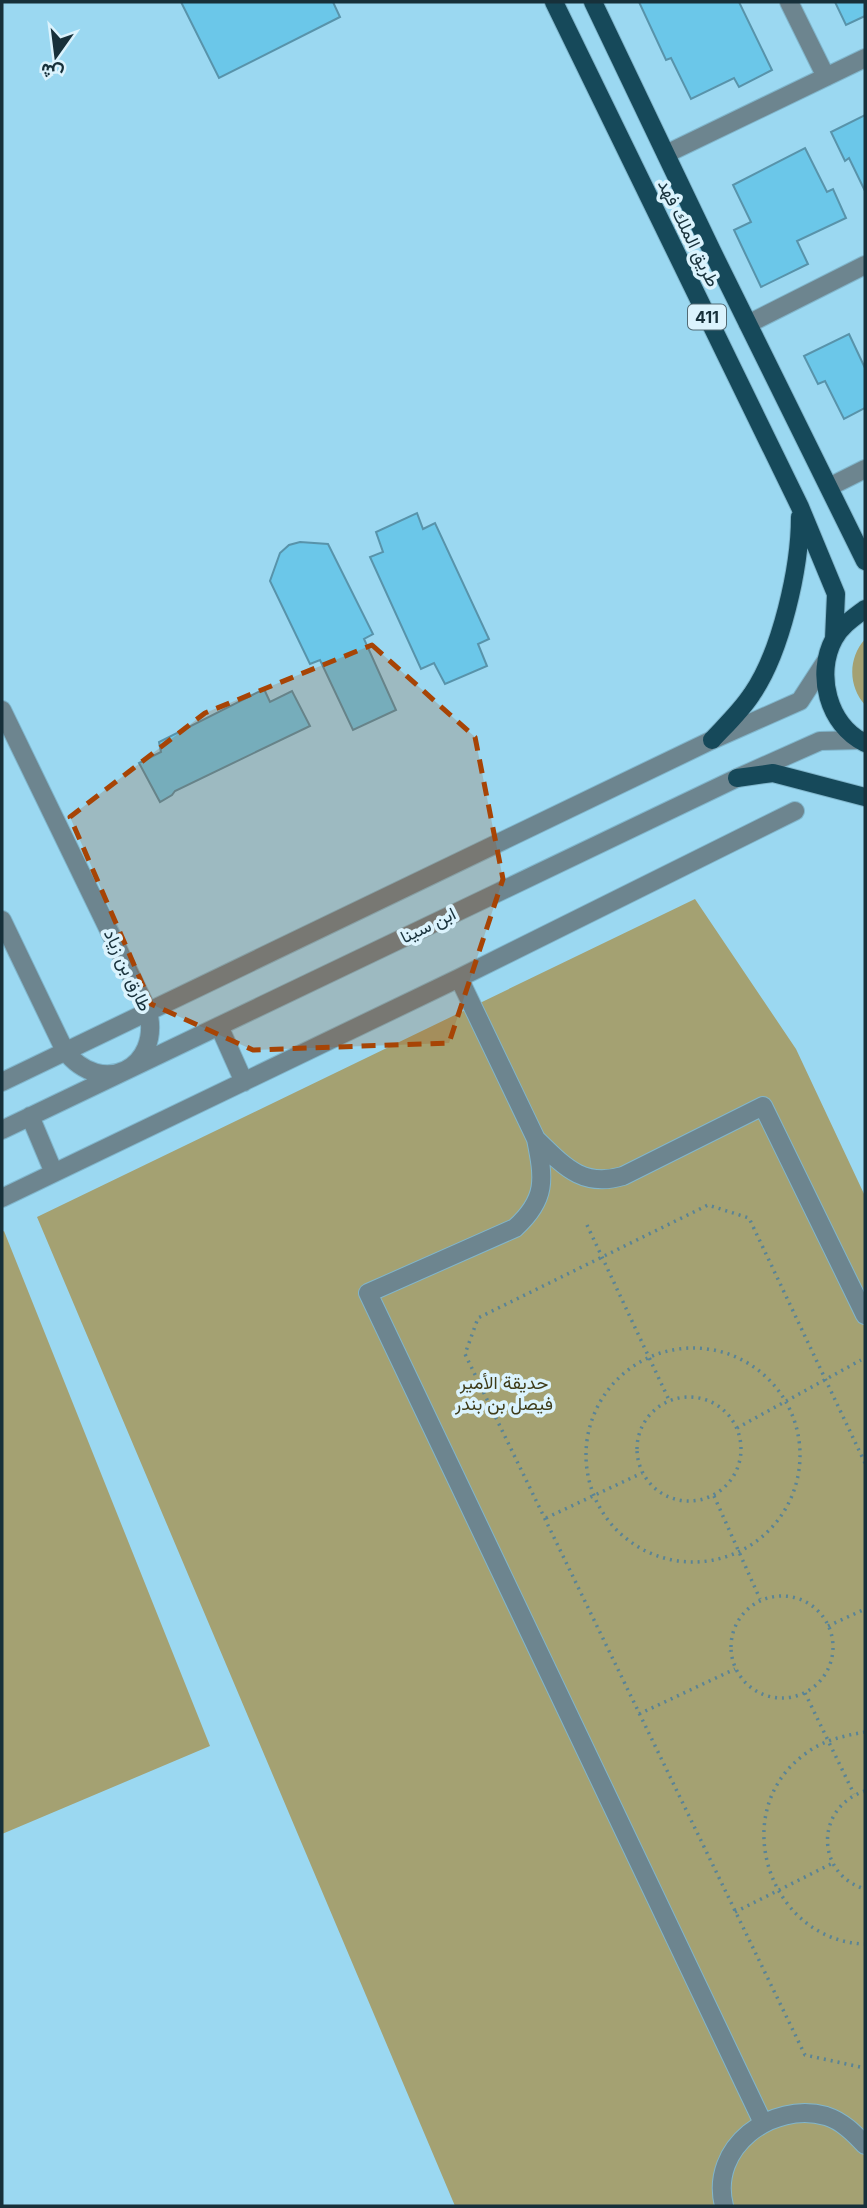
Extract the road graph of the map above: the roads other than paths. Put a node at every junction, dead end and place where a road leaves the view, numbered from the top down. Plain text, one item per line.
1 (554, 2) edge
2 (593, 2) edge
3 (789, 2) edge
4 (865, 58) edge
5 (826, 77) junction
6 (666, 154) junction
7 (865, 265) edge
8 (748, 324) junction
9 (865, 469) edge
10 (829, 487) junction
11 (800, 507) junction
12 (865, 561) edge
13 (865, 609) edge
14 (834, 639) junction
15 (826, 662) junction
16 (2, 710) edge
17 (712, 740) junction
18 (863, 742) edge
19 (737, 778) junction
20 (865, 797) edge
21 (795, 811) dead end
22 (2, 920) edge
23 (458, 978) junction
24 (148, 1011) junction
25 (219, 1026) junction
26 (65, 1051) junction
27 (123, 1072) junction
28 (2, 1082) edge
29 (243, 1082) junction
30 (30, 1116) junction
31 (2, 1130) edge
32 (536, 1139) junction
33 (54, 1173) junction
34 (2, 1198) edge
35 (865, 1315) edge
36 (763, 2123) junction
37 (865, 2145) edge
38 (724, 2206) edge

1 - 11 main road, طريق الملك فهد / 411
2 - 6 main road, طريق الملك فهد / 411
3 - 5 street
4 - 5 street
5 - 6 street
6 - 8 main road, طريق الملك فهد / 411
7 - 8 street
8 - 10 main road, طريق الملك فهد / 411
9 - 10 street
10 - 12 main road, طريق الملك فهد / 411
11 - 14 main road, طريق الملك فهد / 411
11 - 17 main road
13 - 14 main road, 411
14 - 15 main road, 411
15 - 17 street
15 - 18 main road, 411
16 - 24 street, طارق بن زياد
17 - 24 street
18 - 19 street, ابن سينا
19 - 20 main road
19 - 25 street, ابن سينا
21 - 23 street
22 - 26 street
23 - 29 street
23 - 32 street
24 - 26 street
24 - 27 street, طارق بن زياد
25 - 27 street, ابن سينا
25 - 29 street
26 - 27 street
26 - 28 street
27 - 30 street, ابن سينا
29 - 33 street
30 - 31 street, ابن سينا
30 - 33 street
32 - 35 street
32 - 36 street
33 - 34 street
36 - 37 street
36 - 38 street

